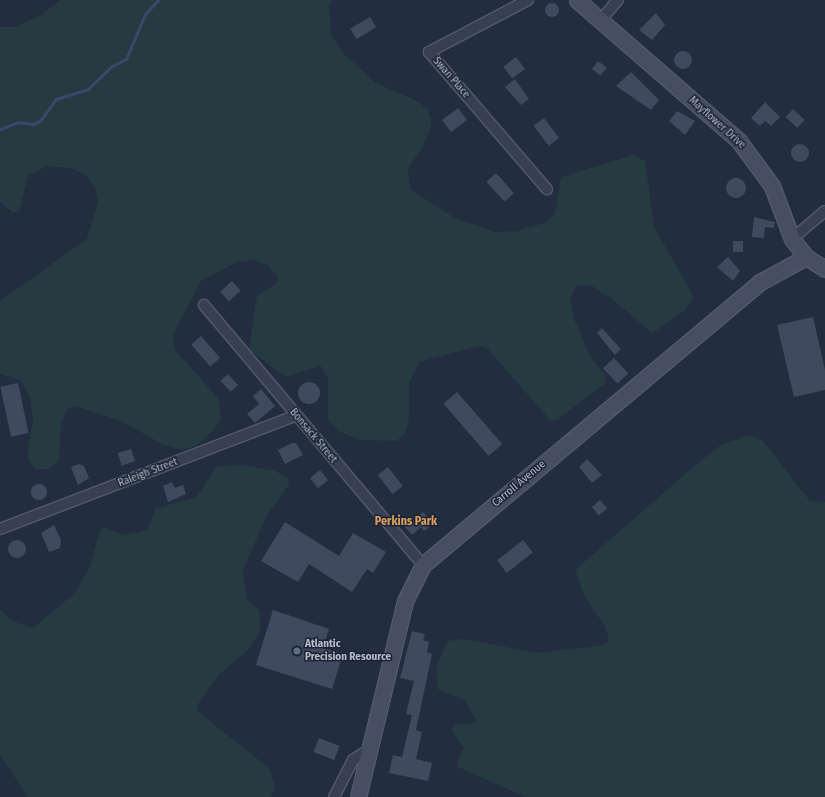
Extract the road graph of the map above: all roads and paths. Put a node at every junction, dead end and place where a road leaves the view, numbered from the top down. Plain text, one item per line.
1 (528, 0) edge
2 (577, 0) edge
3 (618, 0) edge
4 (601, 20) junction
5 (547, 189) dead end
6 (825, 211) edge
7 (792, 238) junction
8 (806, 257) junction
9 (825, 269) edge
10 (204, 305) dead end
11 (295, 416) junction
12 (0, 529) edge
13 (424, 565) junction
14 (367, 751) junction
15 (334, 797) edge
16 (358, 797) edge

1 - 5 street, Swan Place
2 - 4 street, Mayflower Drive
3 - 4 street
4 - 7 street, Mayflower Drive
6 - 7 street
7 - 8 street, Mayflower Drive
8 - 9 street, Mayflower Drive
8 - 13 street, Carroll Avenue
10 - 11 street, Bonsack Street
11 - 12 street, Raleigh Street
11 - 13 street, Bonsack Street
13 - 14 street, Carroll Avenue
14 - 15 street
14 - 16 street, Carroll Avenue

